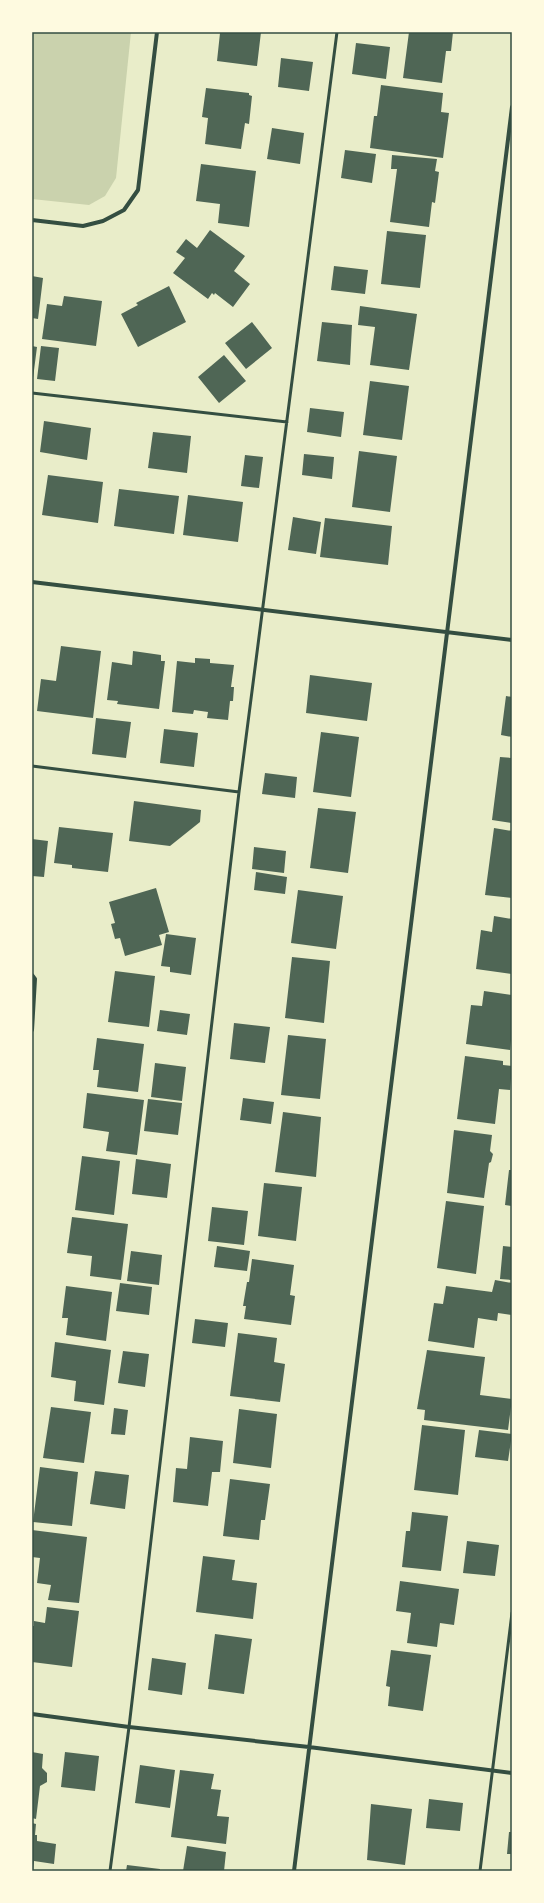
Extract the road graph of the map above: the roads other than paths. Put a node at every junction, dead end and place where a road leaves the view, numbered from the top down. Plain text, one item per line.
1 (157, 32) edge
2 (337, 32) edge
3 (512, 107) edge
4 (32, 220) edge
5 (32, 393) edge
6 (287, 422) junction
7 (32, 582) edge
8 (262, 610) junction
9 (448, 631) junction
10 (512, 640) edge
11 (32, 766) edge
12 (239, 792) junction
13 (32, 975) edge
14 (32, 1030) edge
15 (512, 1613) edge
16 (32, 1714) edge
17 (129, 1727) junction
18 (309, 1746) junction
19 (492, 1771) junction
20 (512, 1773) edge
21 (110, 1871) edge
22 (294, 1871) edge
23 (480, 1871) edge

1 - 4 street
2 - 6 lane
3 - 9 street
5 - 6 lane
6 - 8 lane
7 - 8 street
8 - 9 street
8 - 12 lane
9 - 10 street
9 - 18 street
11 - 12 lane
12 - 17 lane
13 - 14 street
15 - 19 lane
16 - 17 street
17 - 18 street
17 - 21 lane
18 - 19 street
18 - 22 street
19 - 20 street
19 - 23 lane

